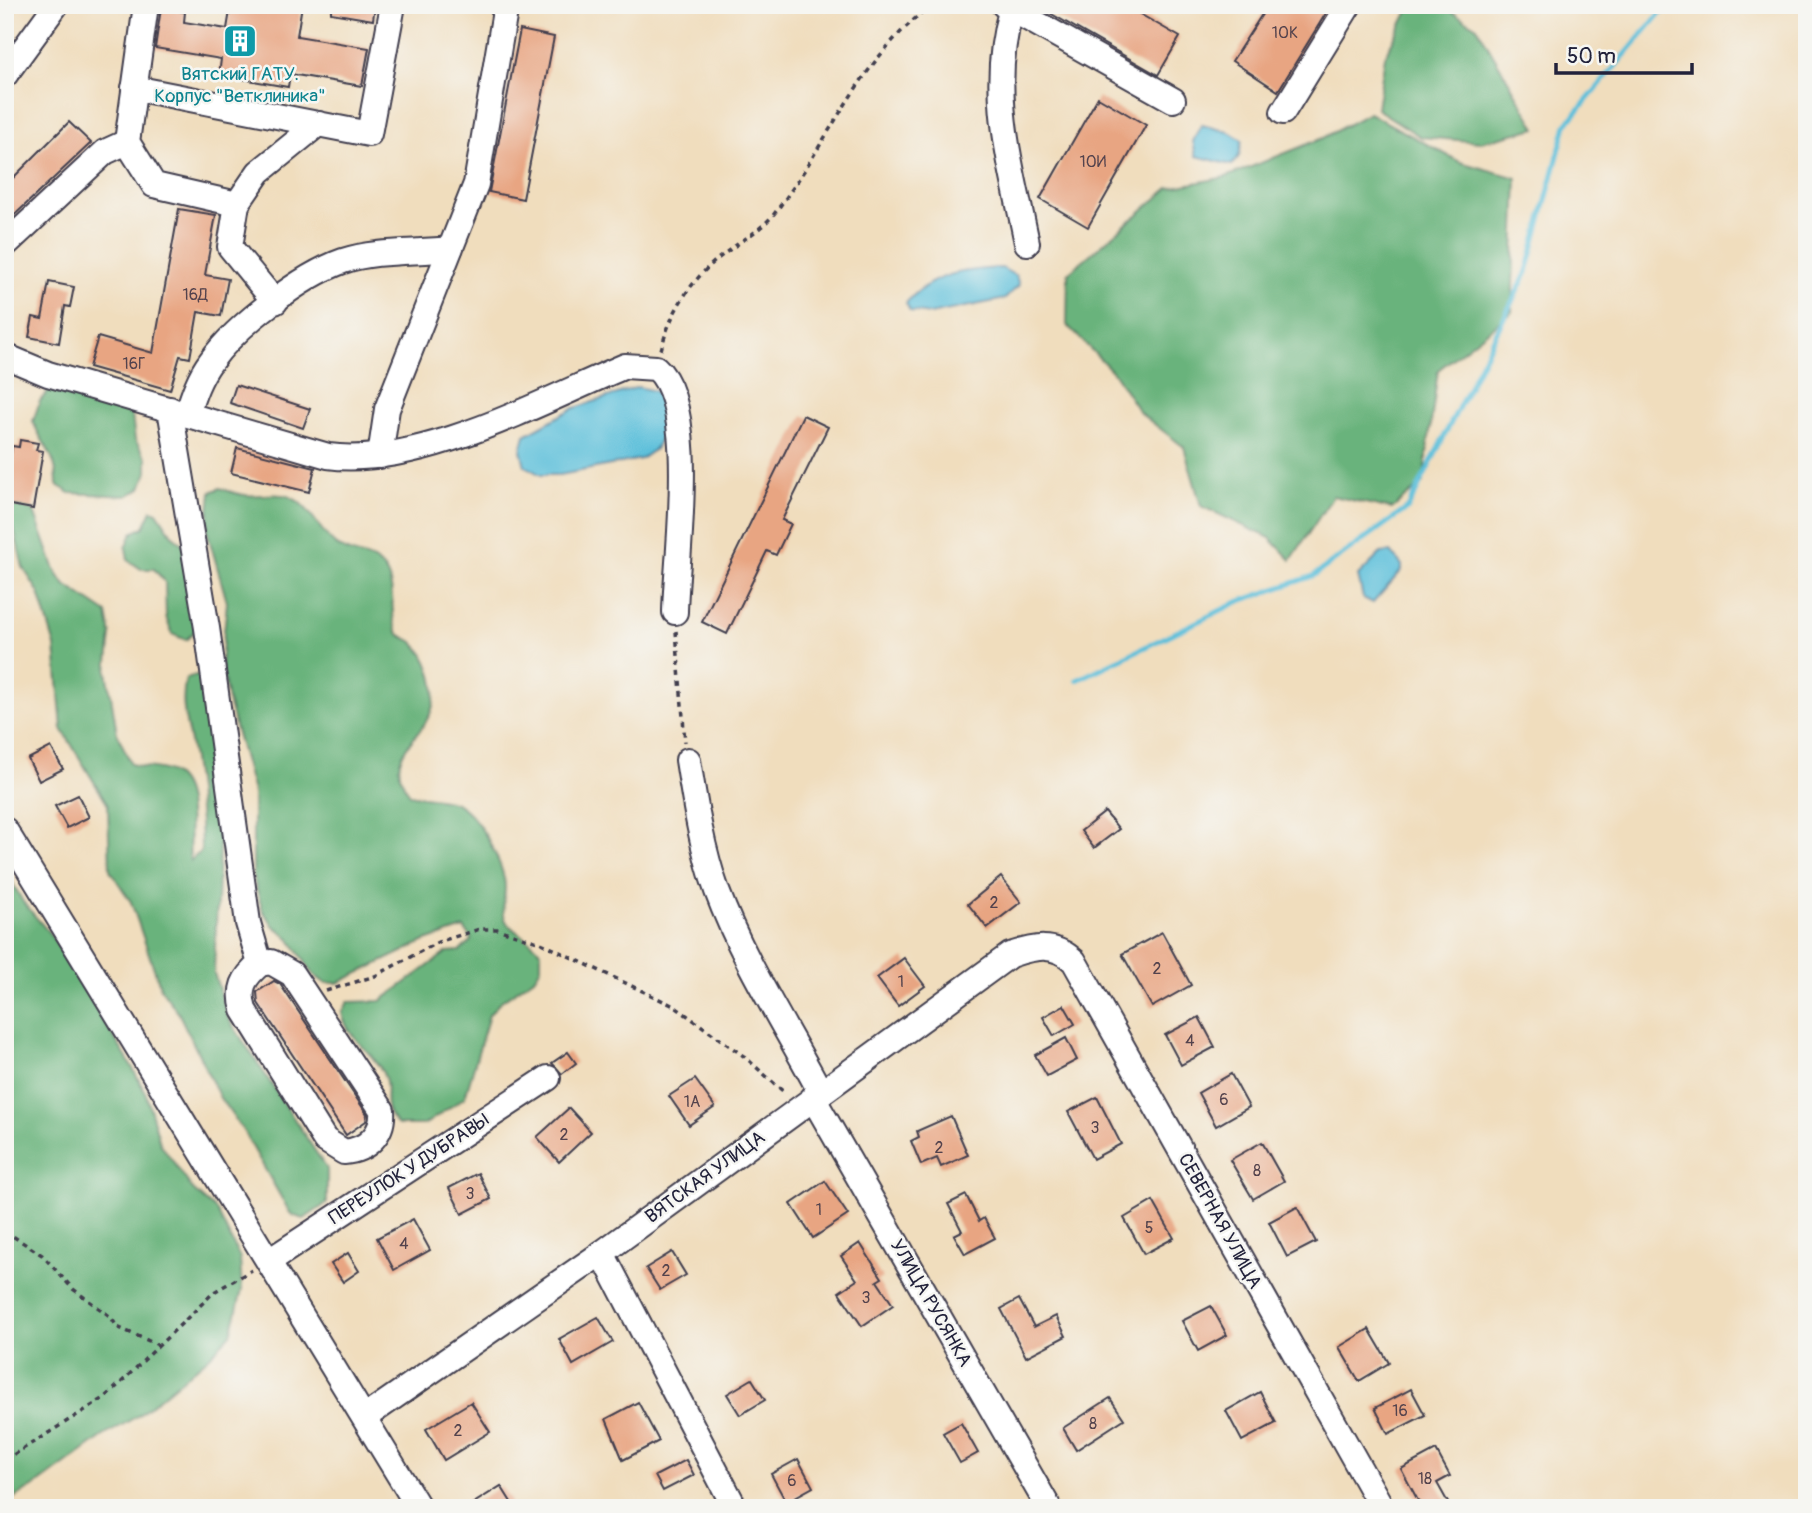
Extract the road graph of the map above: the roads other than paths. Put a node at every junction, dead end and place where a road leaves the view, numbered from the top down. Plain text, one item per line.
1 (56, 5) edge
2 (146, 5) edge
3 (393, 5) edge
4 (506, 5) edge
5 (1349, 5) edge
6 (1008, 8) edge
7 (5, 75) edge
8 (134, 88) junction
9 (1173, 100) dead end
10 (1283, 112) dead end
11 (318, 124) junction
12 (127, 142) junction
13 (237, 204) junction
14 (1027, 243) dead end
15 (5, 245) edge
16 (450, 249) junction
17 (275, 302) junction
18 (5, 356) edge
19 (178, 412) junction
20 (380, 456) junction
21 (675, 612) road end
22 (688, 760) road end
23 (5, 830) edge
24 (1048, 947) joint
25 (260, 964) junction
26 (548, 1078) dead end
27 (812, 1099) junction
28 (602, 1253) junction
29 (269, 1261) junction
30 (365, 1417) junction
31 (419, 1508) edge
32 (735, 1508) edge
33 (1049, 1508) edge
34 (1382, 1508) edge

1 - 7 street
2 - 8 street
3 - 11 street
4 - 16 street
5 - 10 street
6 - 9 street
6 - 14 street
8 - 11 street
8 - 12 street
11 - 13 street
12 - 13 street
12 - 15 street
13 - 17 street
16 - 17 street
16 - 20 street
17 - 19 street
18 - 19 street
19 - 20 street
19 - 25 street
20 - 21 street
22 - 27 street, УЛИЦА РУСЯНКА
23 - 29 street
24 - 27 street, ВЯТСКАЯ УЛИЦА
24 - 34 street, СЕВЕРНАЯ УЛИЦА
25 - 25 street
26 - 29 street, ПЕРЕУЛОК У ДУБРАВЫ
27 - 28 street, ВЯТСКАЯ УЛИЦА
27 - 33 street, УЛИЦА РУСЯНКА
28 - 30 street, ВЯТСКАЯ УЛИЦА
28 - 32 street
29 - 30 street
30 - 31 street

